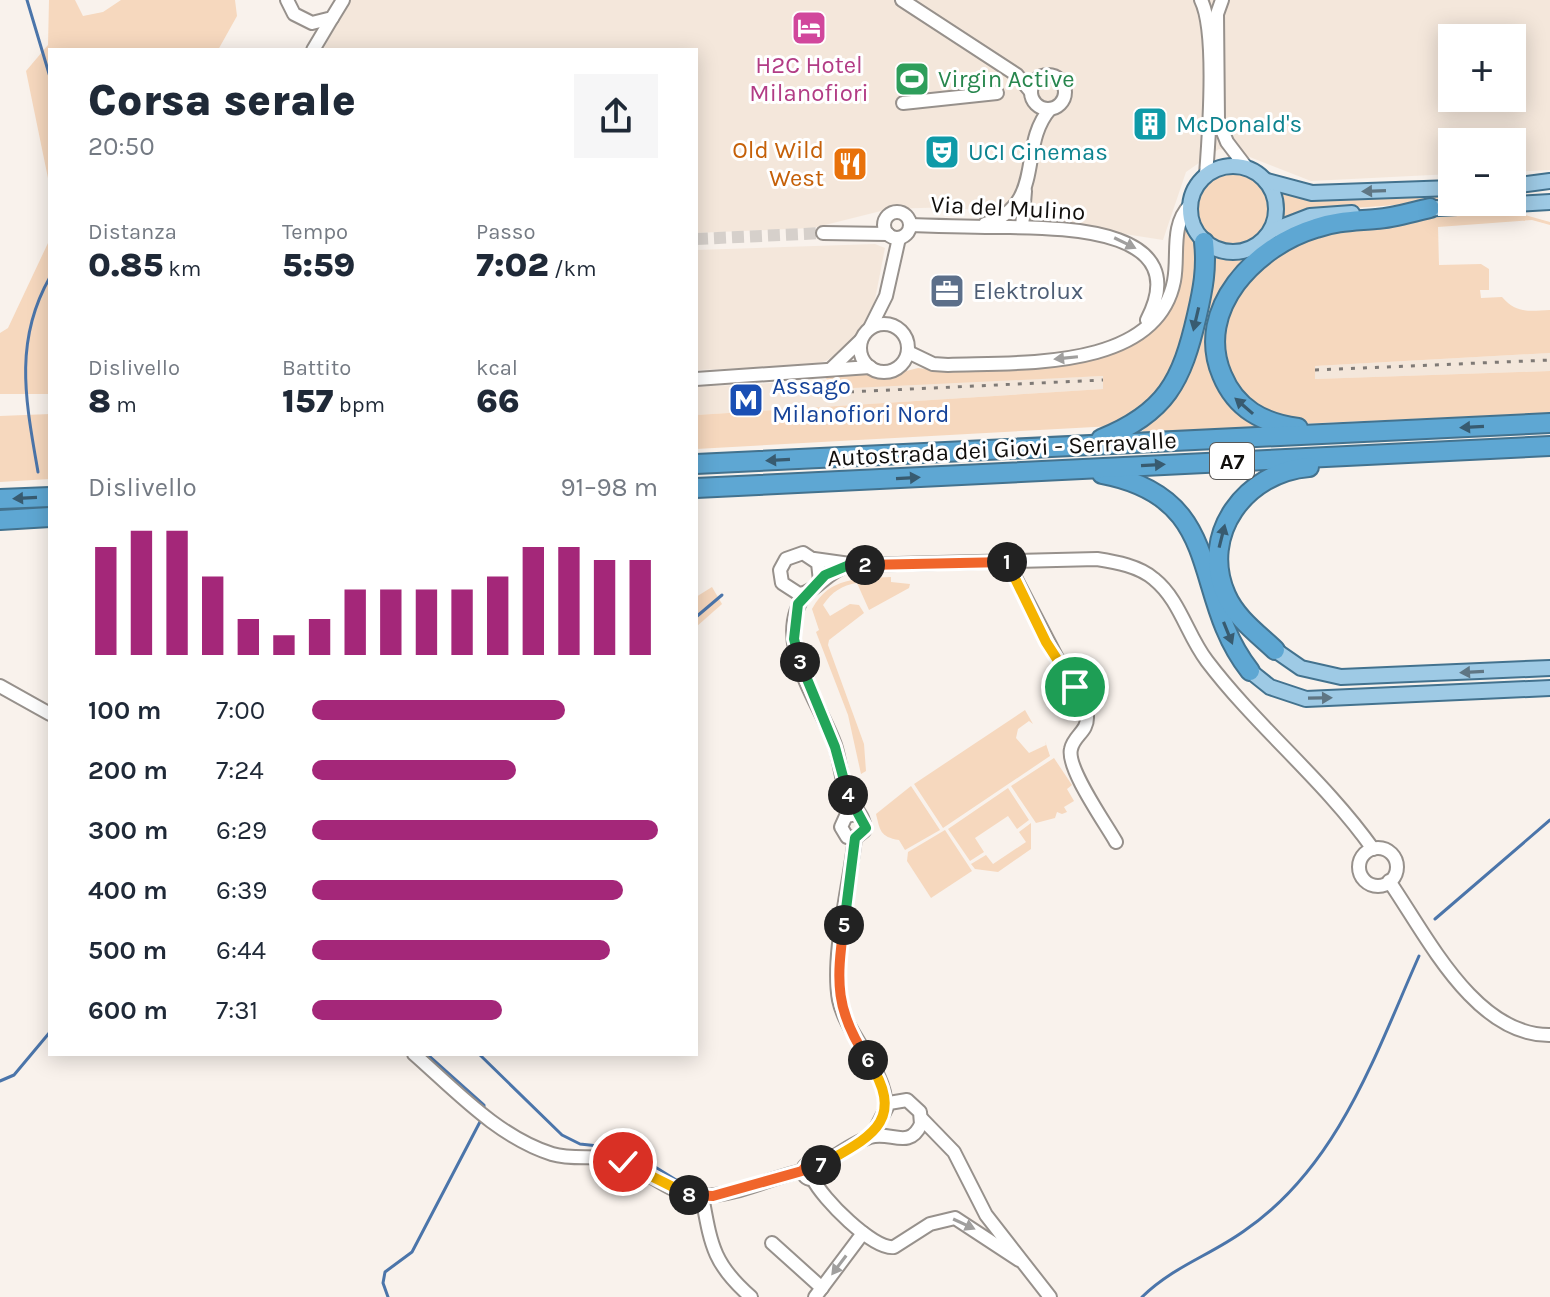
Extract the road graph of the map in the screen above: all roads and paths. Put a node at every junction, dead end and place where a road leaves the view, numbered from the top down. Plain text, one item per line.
1 (287, 0) edge
2 (902, 0) edge
3 (1201, 0) edge
4 (1222, 0) edge
5 (343, 2) edge
6 (332, 18) junction
7 (302, 20) junction
8 (314, 48) edge
9 (1017, 75) junction
10 (1041, 76) junction
11 (997, 93) dead end
12 (1039, 102) junction
13 (903, 103) dead end
14 (1246, 167) junction
15 (1206, 175) junction
16 (1267, 181) junction
17 (1550, 181) edge
18 (1526, 184) edge
19 (1438, 188) edge
20 (1025, 190) junction
21 (1550, 202) edge
22 (1190, 205) junction
23 (1430, 208) junction
24 (1015, 209) junction
25 (886, 218) junction
26 (910, 225) junction
27 (978, 227) junction
28 (1022, 227) junction
29 (853, 231) junction
30 (1271, 231) junction
31 (823, 233) tunnel mouth
32 (894, 236) junction
33 (1204, 242) junction
34 (886, 296) junction
35 (897, 327) junction
36 (870, 328) junction
37 (1138, 332) junction
38 (861, 340) junction
39 (908, 352) junction
40 (870, 367) junction
41 (826, 372) junction
42 (698, 379) edge
43 (1550, 423) edge
44 (1344, 433) junction
45 (1086, 445) junction
46 (1550, 446) edge
47 (1521, 447) junction
48 (698, 464) edge
49 (1076, 469) junction
50 (698, 488) edge
51 (48, 497) edge
52 (0, 499) edge
53 (48, 517) edge
54 (0, 520) edge
55 (814, 559) junction
56 (1007, 562) junction
57 (849, 565) junction
58 (820, 581) junction
59 (806, 593) junction
60 (1275, 650) joint
61 (1550, 668) edge
62 (1250, 671) joint
63 (0, 686) edge
64 (1550, 688) edge
65 (48, 713) edge
66 (1116, 842) dead end
67 (1373, 849) junction
68 (1389, 881) junction
69 (1550, 1035) edge
70 (416, 1056) edge
71 (880, 1079) junction
72 (901, 1099) junction
73 (883, 1113) junction
74 (921, 1118) junction
75 (915, 1135) junction
76 (872, 1136) junction
77 (890, 1137) junction
78 (939, 1137) junction
79 (811, 1172) junction
80 (702, 1196) junction
81 (863, 1233) junction
82 (772, 1243) dead end
83 (1019, 1260) junction
84 (819, 1293) edge
85 (751, 1297) edge
86 (1050, 1297) edge

1 - 7 street
2 - 9 street
3 - 15 street
4 - 14 street
5 - 6 street
6 - 7 street
6 - 8 street
7 - 8 street
9 - 10 street
9 - 12 street
10 - 12 street
10 - 12 street
11 - 13 street
12 - 20 street
14 - 15 main road
14 - 16 main road
15 - 22 main road
19 -> 16 main road
16 - 30 main road
17 - 18 main road
20 - 24 street
20 - 28 street
21 - 23 main road
22 - 33 main road
22 - 37 street
23 - 30 main road
44 -> 23 highway
24 - 27 street
24 - 28 street
25 - 26 street, Via del Mulino
25 - 29 street
25 - 32 street
26 - 27 street, Via del Mulino
26 - 32 street, Via del Mulino
27 - 28 street, Via del Mulino
28 -> 37 street, Via del Mulino
29 - 31 street
29 - 32 street
30 - 33 main road
32 - 34 street
33 -> 45 highway
34 - 35 street
34 - 36 street
35 - 36 street
35 - 39 street
36 - 38 street
37 -> 39 street
38 - 40 street
38 - 41 street
39 - 40 street
40 - 41 street
41 - 42 street
43 -> 44 highway, Autostrada dei Giovi - Serravalle / A7
44 - 45 highway, Autostrada dei Giovi - Serravalle / A7
45 -> 48 highway, Autostrada dei Giovi - Serravalle / A7
46 - 47 highway, Autostrada dei Giovi - Serravalle / A7
49 -> 47 highway, Autostrada dei Giovi - Serravalle / A7
60 -> 47 highway
50 -> 49 highway, Autostrada dei Giovi - Serravalle / A7
49 -> 62 highway
51 -> 52 highway
53 - 54 highway
55 - 57 street
55 - 58 street
55 - 59 street
56 - 57 street
56 - 66 street
56 - 67 street
57 - 58 street
58 - 59 street
59 - 71 street
61 -> 60 main road
62 -> 64 main road
63 - 65 street
67 - 68 street
67 - 68 street
68 - 69 street
70 - 80 street
71 - 72 street
71 - 73 street
72 - 73 street
72 - 74 street
73 - 76 street
73 - 77 street
74 - 75 street
74 - 78 street
75 - 77 street
75 - 78 street
76 - 77 street
76 - 79 street
78 - 83 street
79 - 80 street
79 - 81 street
80 - 85 street
81 -> 83 street
81 -> 84 street
82 - 84 street
83 - 86 street

